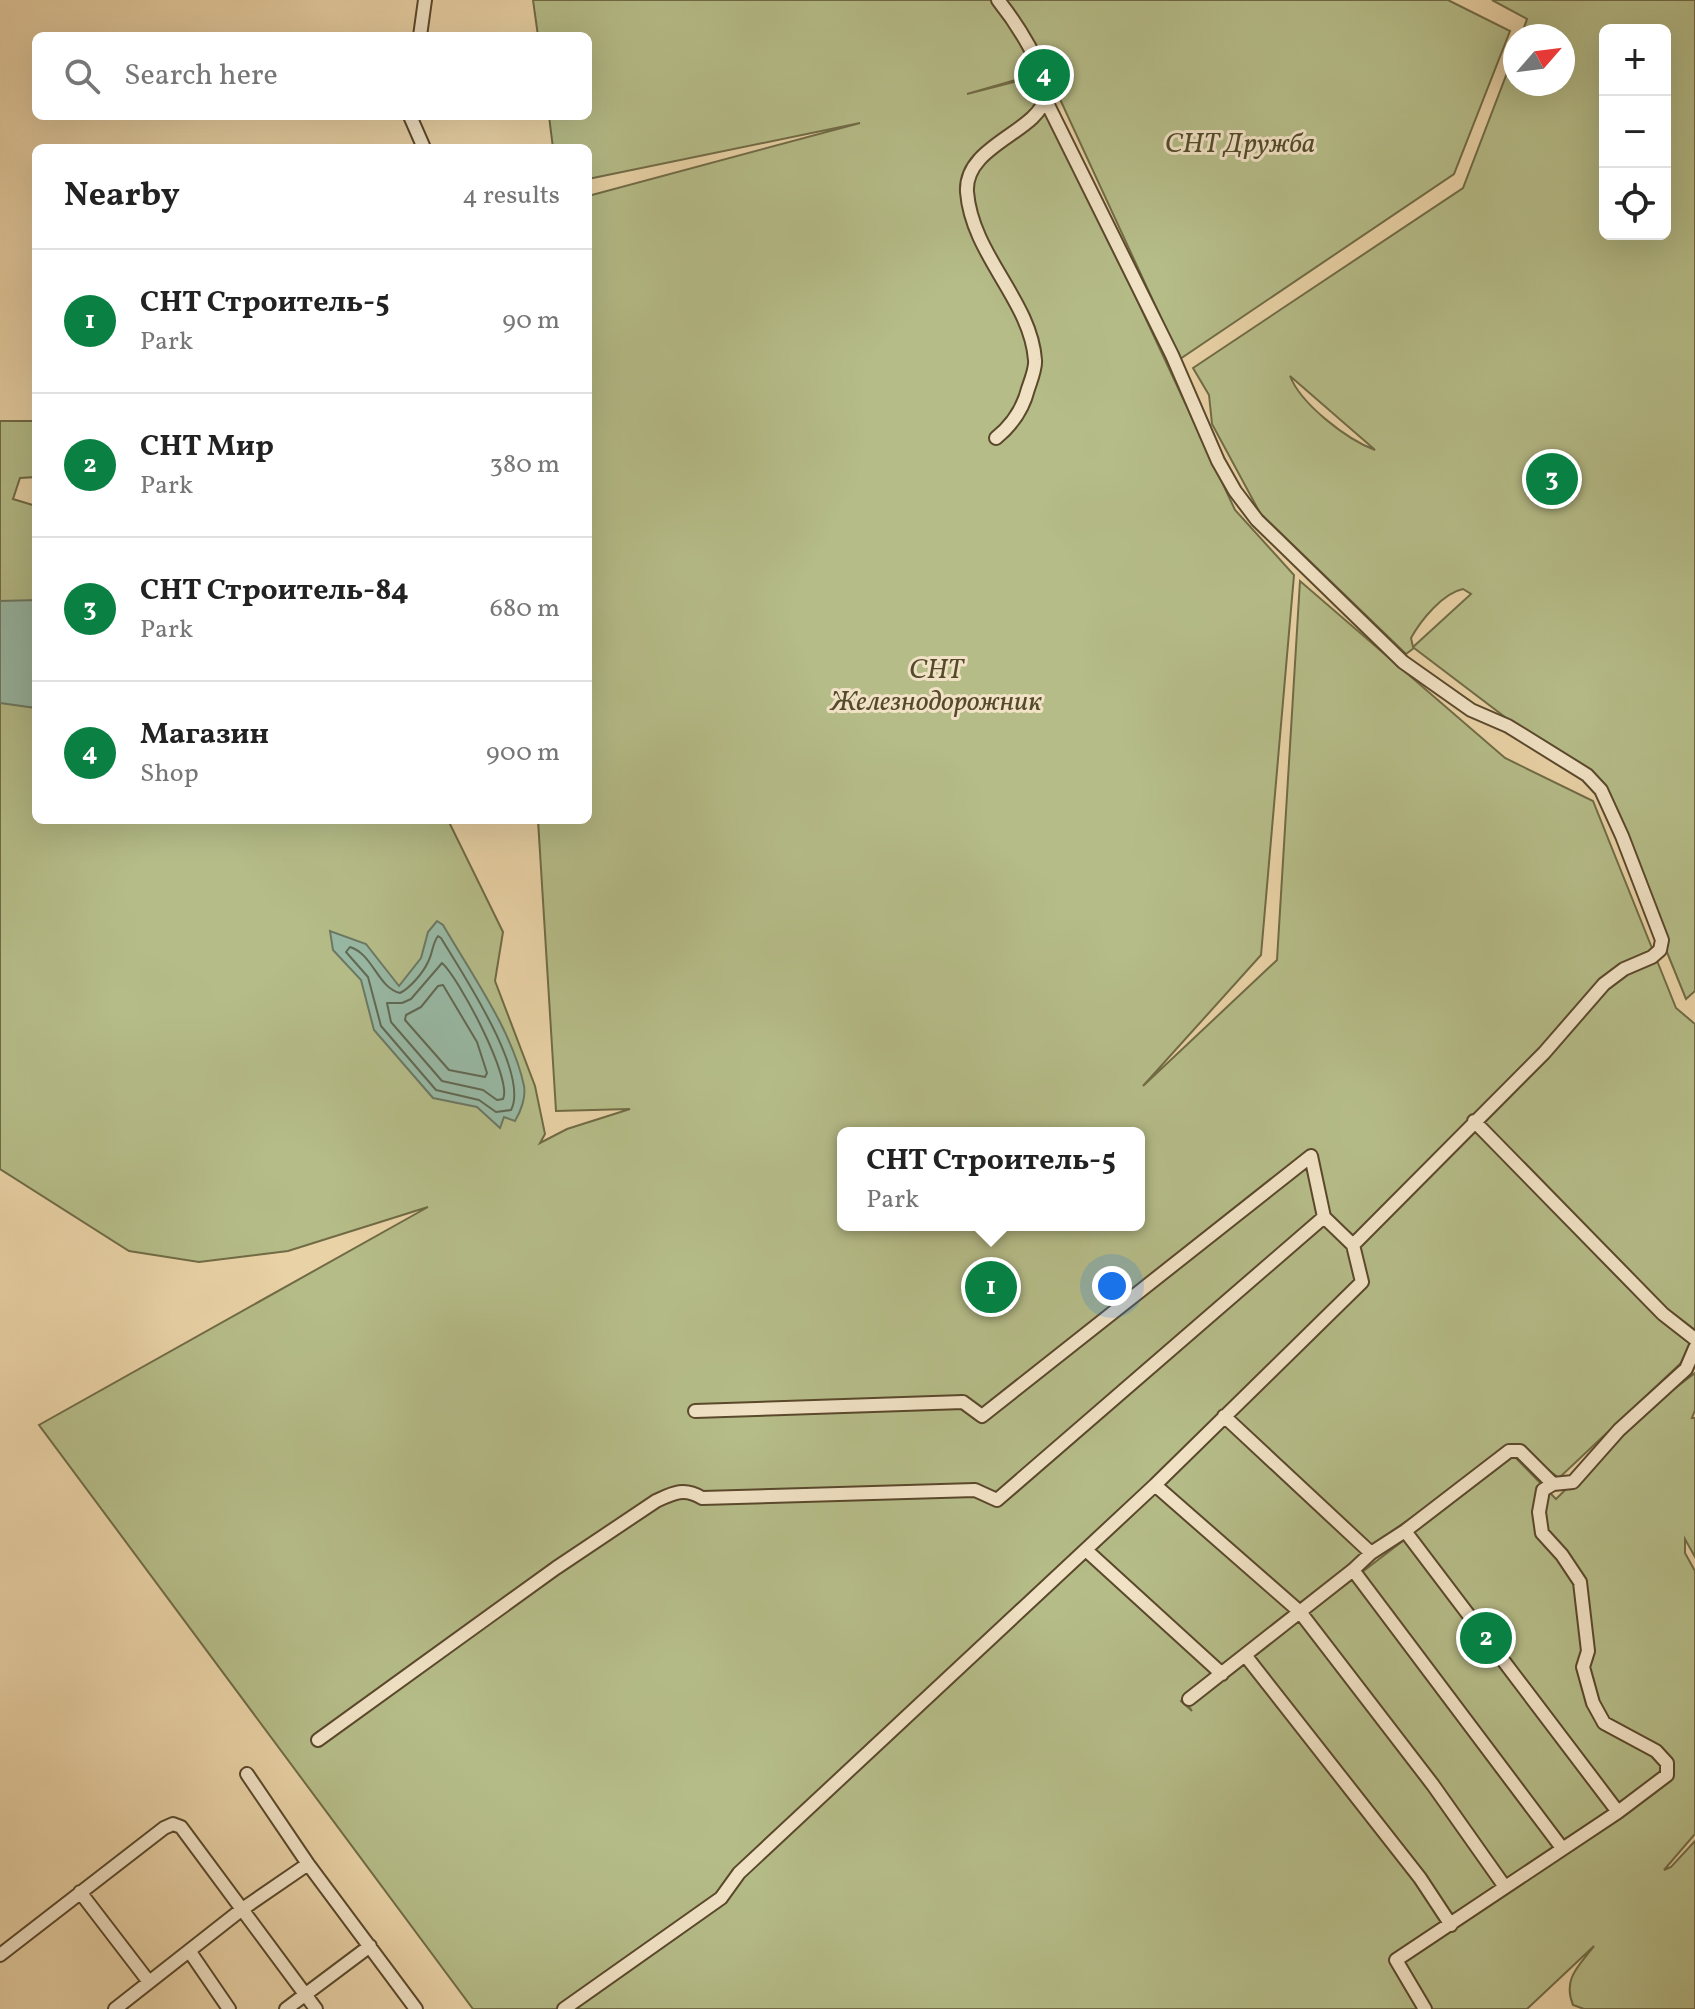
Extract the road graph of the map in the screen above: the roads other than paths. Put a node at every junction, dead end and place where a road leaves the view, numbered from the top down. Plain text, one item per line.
1 (425, 0) edge
2 (998, 0) edge
3 (421, 32) edge
4 (1045, 99) junction
5 (412, 120) edge
6 (422, 144) edge
7 (996, 438) dead end
8 (1474, 1121) junction
9 (1324, 1217) junction
10 (1353, 1245) junction
11 (1695, 1339) edge
12 (1695, 1348) edge
13 (695, 1411) dead end
14 (1224, 1416) junction
15 (1553, 1484) junction
16 (1155, 1485) junction
17 (1405, 1531) junction
18 (1086, 1550) junction
19 (1371, 1553) junction
20 (1353, 1570) junction
21 (1300, 1612) junction
22 (1245, 1655) junction
23 (1222, 1674) junction
24 (1189, 1699) dead end
25 (318, 1740) dead end
26 (247, 1774) dead end
27 (1618, 1812) junction
28 (1562, 1848) junction
29 (308, 1864) junction
30 (1505, 1887) junction
31 (80, 1892) junction
32 (241, 1910) junction
33 (1451, 1925) junction
34 (370, 1946) junction
35 (190, 1952) junction
36 (0, 1955) edge
37 (149, 1982) junction
38 (305, 1995) junction
39 (124, 2006) edge
40 (229, 2009) edge
41 (286, 2009) edge
42 (316, 2009) edge
43 (416, 2009) edge
44 (564, 2009) edge
45 (1425, 2009) edge

1 - 3 street
2 - 4 street
4 - 7 street
4 - 8 street
5 - 6 street
8 - 10 street
8 - 11 street
9 - 10 street
9 - 13 street
9 - 25 street
10 - 14 street
12 - 15 street
14 - 16 street
14 - 19 street
15 - 17 street
15 - 27 street
16 - 18 street
16 - 21 street
17 - 19 street
17 - 27 street
18 - 23 street
18 - 44 street
19 - 20 street
20 - 21 street
20 - 28 street
21 - 22 street
21 - 30 street
22 - 23 street
22 - 33 street
23 - 24 street
26 - 29 street
27 - 28 street
28 - 30 street
29 - 32 street
29 - 34 street
30 - 33 street
31 - 32 street
31 - 36 street
31 - 37 street
32 - 35 street
32 - 38 street
33 - 45 street
34 - 38 street
34 - 43 street
35 - 37 street
35 - 40 street
37 - 39 street
38 - 41 street
38 - 42 street

